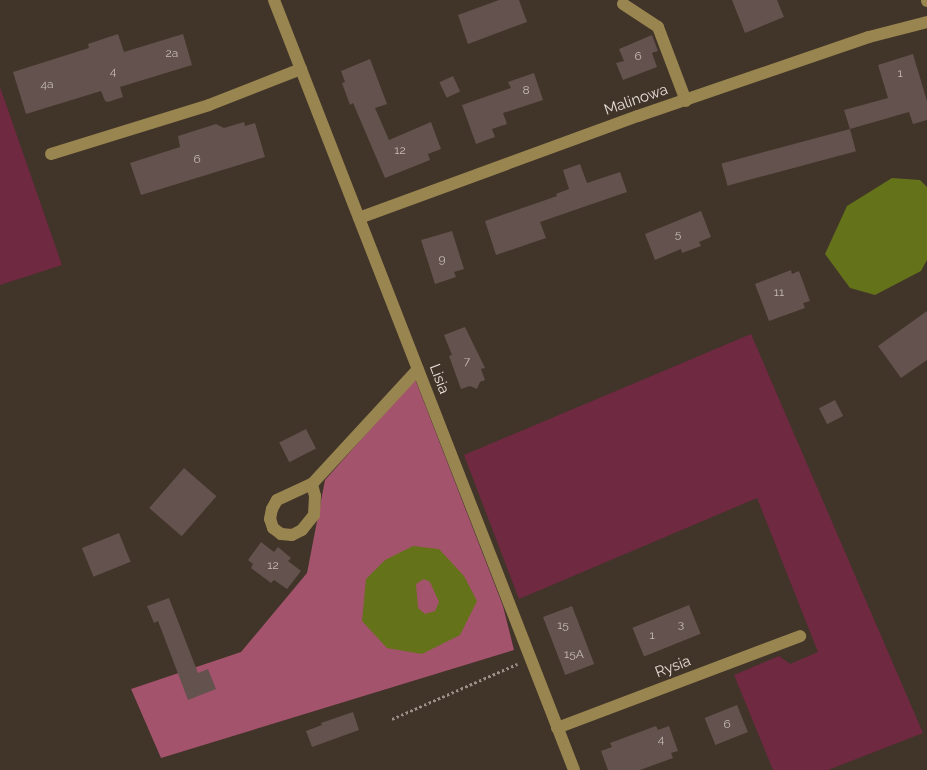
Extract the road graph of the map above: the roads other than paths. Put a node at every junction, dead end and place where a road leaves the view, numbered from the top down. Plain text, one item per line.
1 (274, 0) edge
2 (623, 4) dead end
3 (927, 22) edge
4 (301, 69) junction
5 (686, 101) junction
6 (52, 154) dead end
7 (359, 218) junction
8 (418, 369) junction
9 (312, 484) dead end
10 (800, 636) dead end
11 (558, 728) junction
12 (574, 770) edge

1 - 4 street, Lisia
2 - 5 street
3 - 5 street, Malinowa
4 - 6 street
4 - 7 street, Lisia
5 - 7 street, Malinowa
7 - 8 street, Lisia
8 - 9 street
8 - 11 street, Lisia
10 - 11 street, Rysia
11 - 12 street, Lisia

